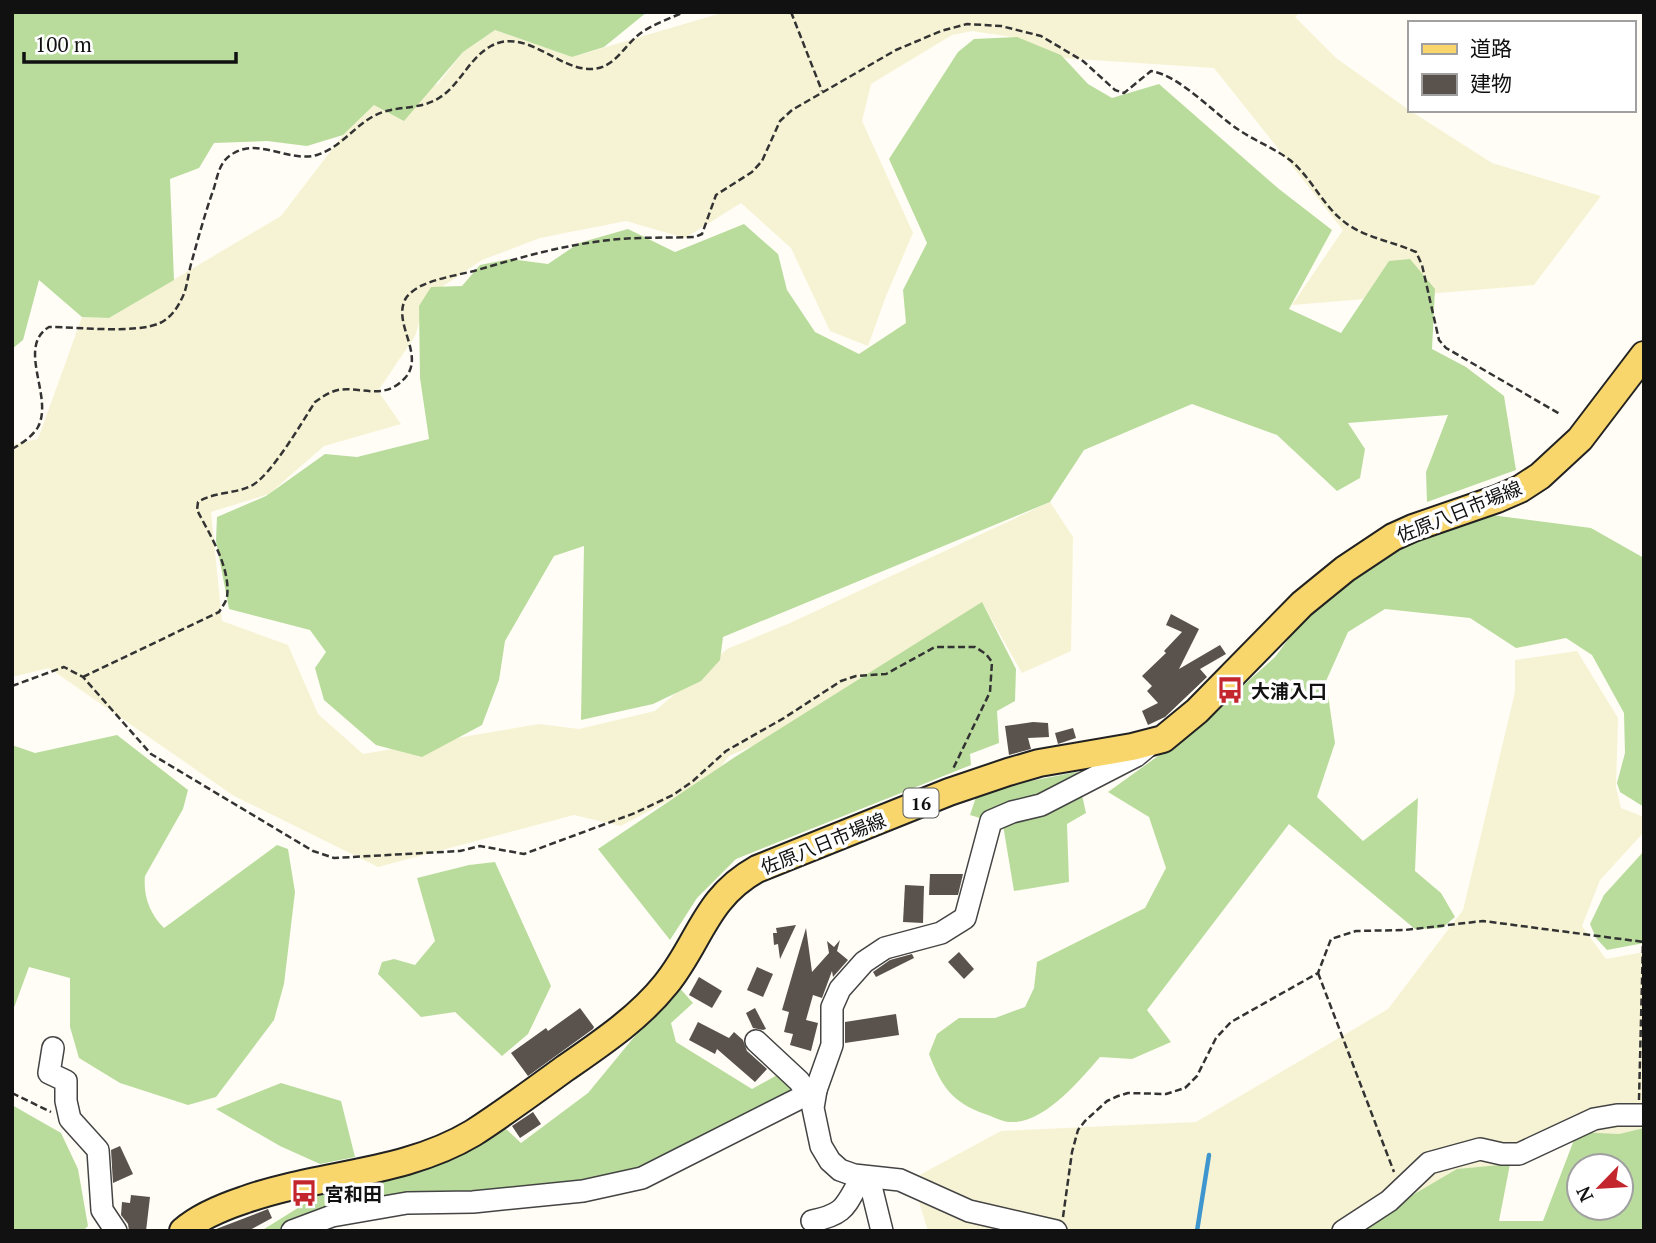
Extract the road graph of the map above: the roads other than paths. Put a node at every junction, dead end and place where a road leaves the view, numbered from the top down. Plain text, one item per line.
1 (1644, 355) edge
2 (1151, 743) junction
3 (756, 1041) dead end
4 (53, 1048) dead end
5 (812, 1092) junction
6 (1641, 1114) edge
7 (866, 1178) junction
8 (812, 1221) dead end
9 (1060, 1224) edge
10 (877, 1229) edge
11 (116, 1231) edge
12 (183, 1231) edge
13 (292, 1231) edge
14 (1343, 1231) edge

1 - 2 main road, 佐原八日市場線 / 16
2 - 5 street
2 - 12 main road, 佐原八日市場線 / 16
3 - 5 street
4 - 11 street
5 - 7 street
5 - 13 street
6 - 14 street
7 - 8 street
7 - 9 street
7 - 10 street

